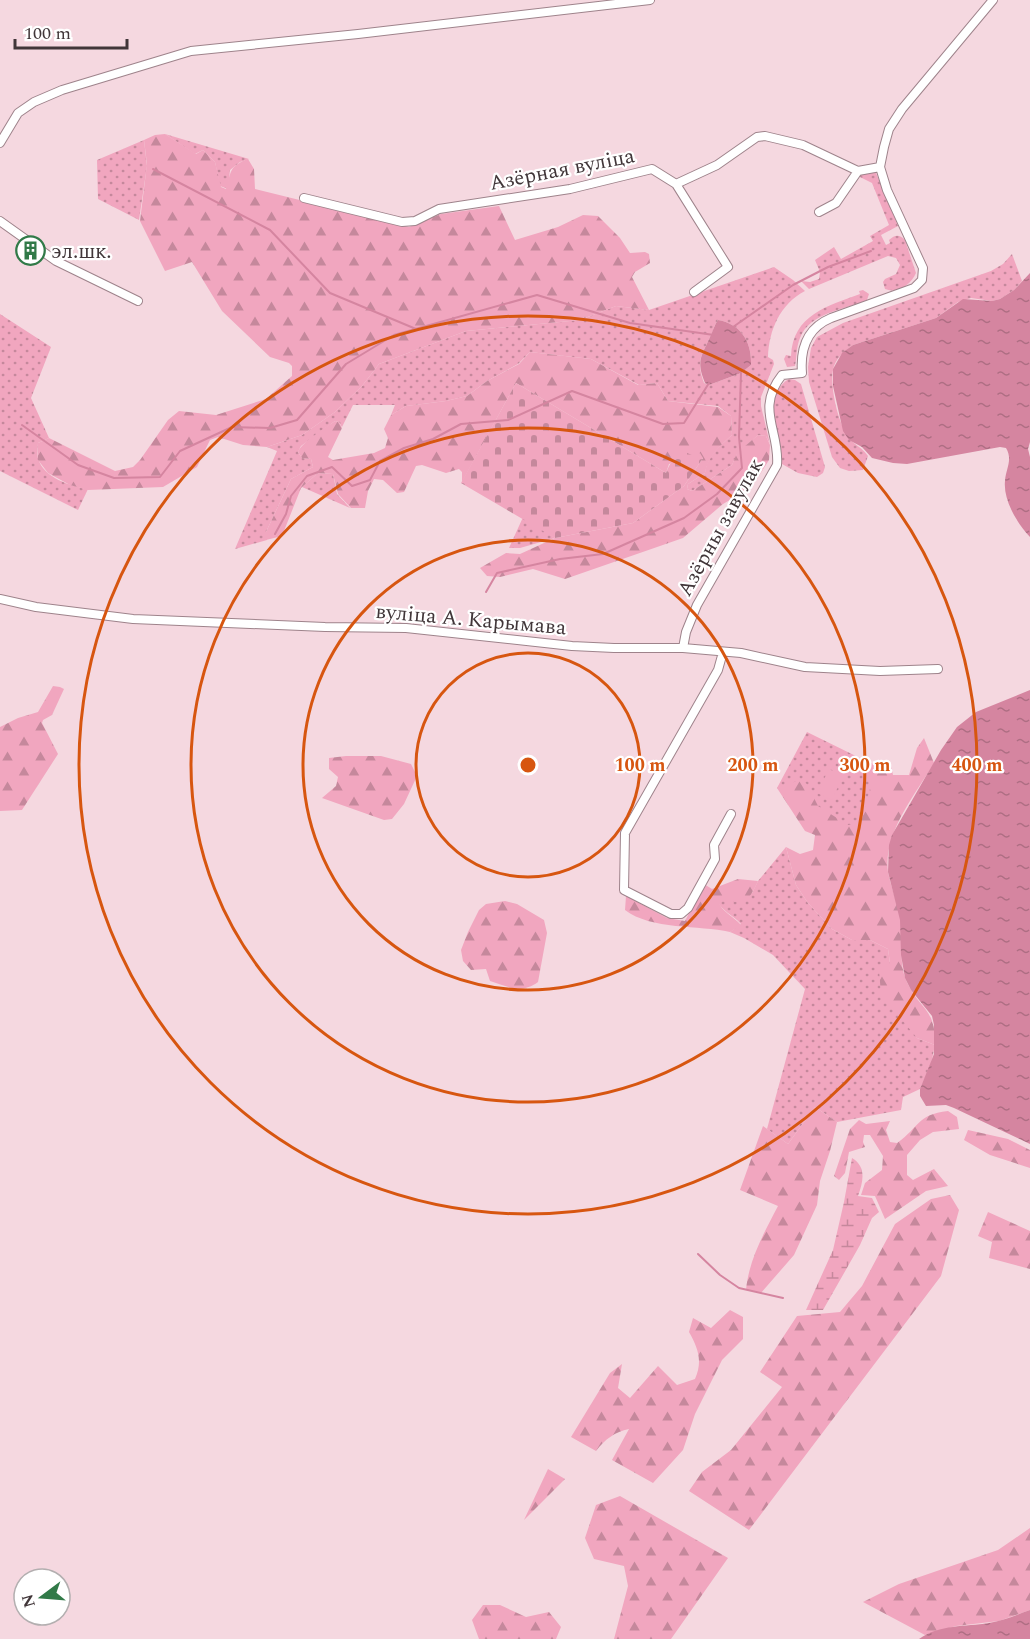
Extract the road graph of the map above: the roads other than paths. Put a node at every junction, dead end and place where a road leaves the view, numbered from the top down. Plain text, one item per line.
1 (650, 0) edge
2 (993, 0) edge
3 (0, 142) edge
4 (880, 167) junction
5 (858, 171) junction
6 (676, 184) junction
7 (304, 198) dead end
8 (819, 212) dead end
9 (0, 221) edge
10 (694, 292) dead end
11 (138, 301) dead end
12 (0, 599) edge
13 (683, 648) junction
14 (723, 652) junction
15 (938, 669) dead end
16 (731, 814) dead end

1 - 3 street
2 - 4 street
4 - 5 street
4 - 13 street, Азёрны завулак
5 - 6 street
5 - 8 street
6 - 7 street, Азёрная вуліца
6 - 10 street
9 - 11 street
12 - 13 street, вуліца А. Карымава
13 - 14 street, вуліца А. Карымава
14 - 15 street, вуліца А. Карымава
14 - 16 street

